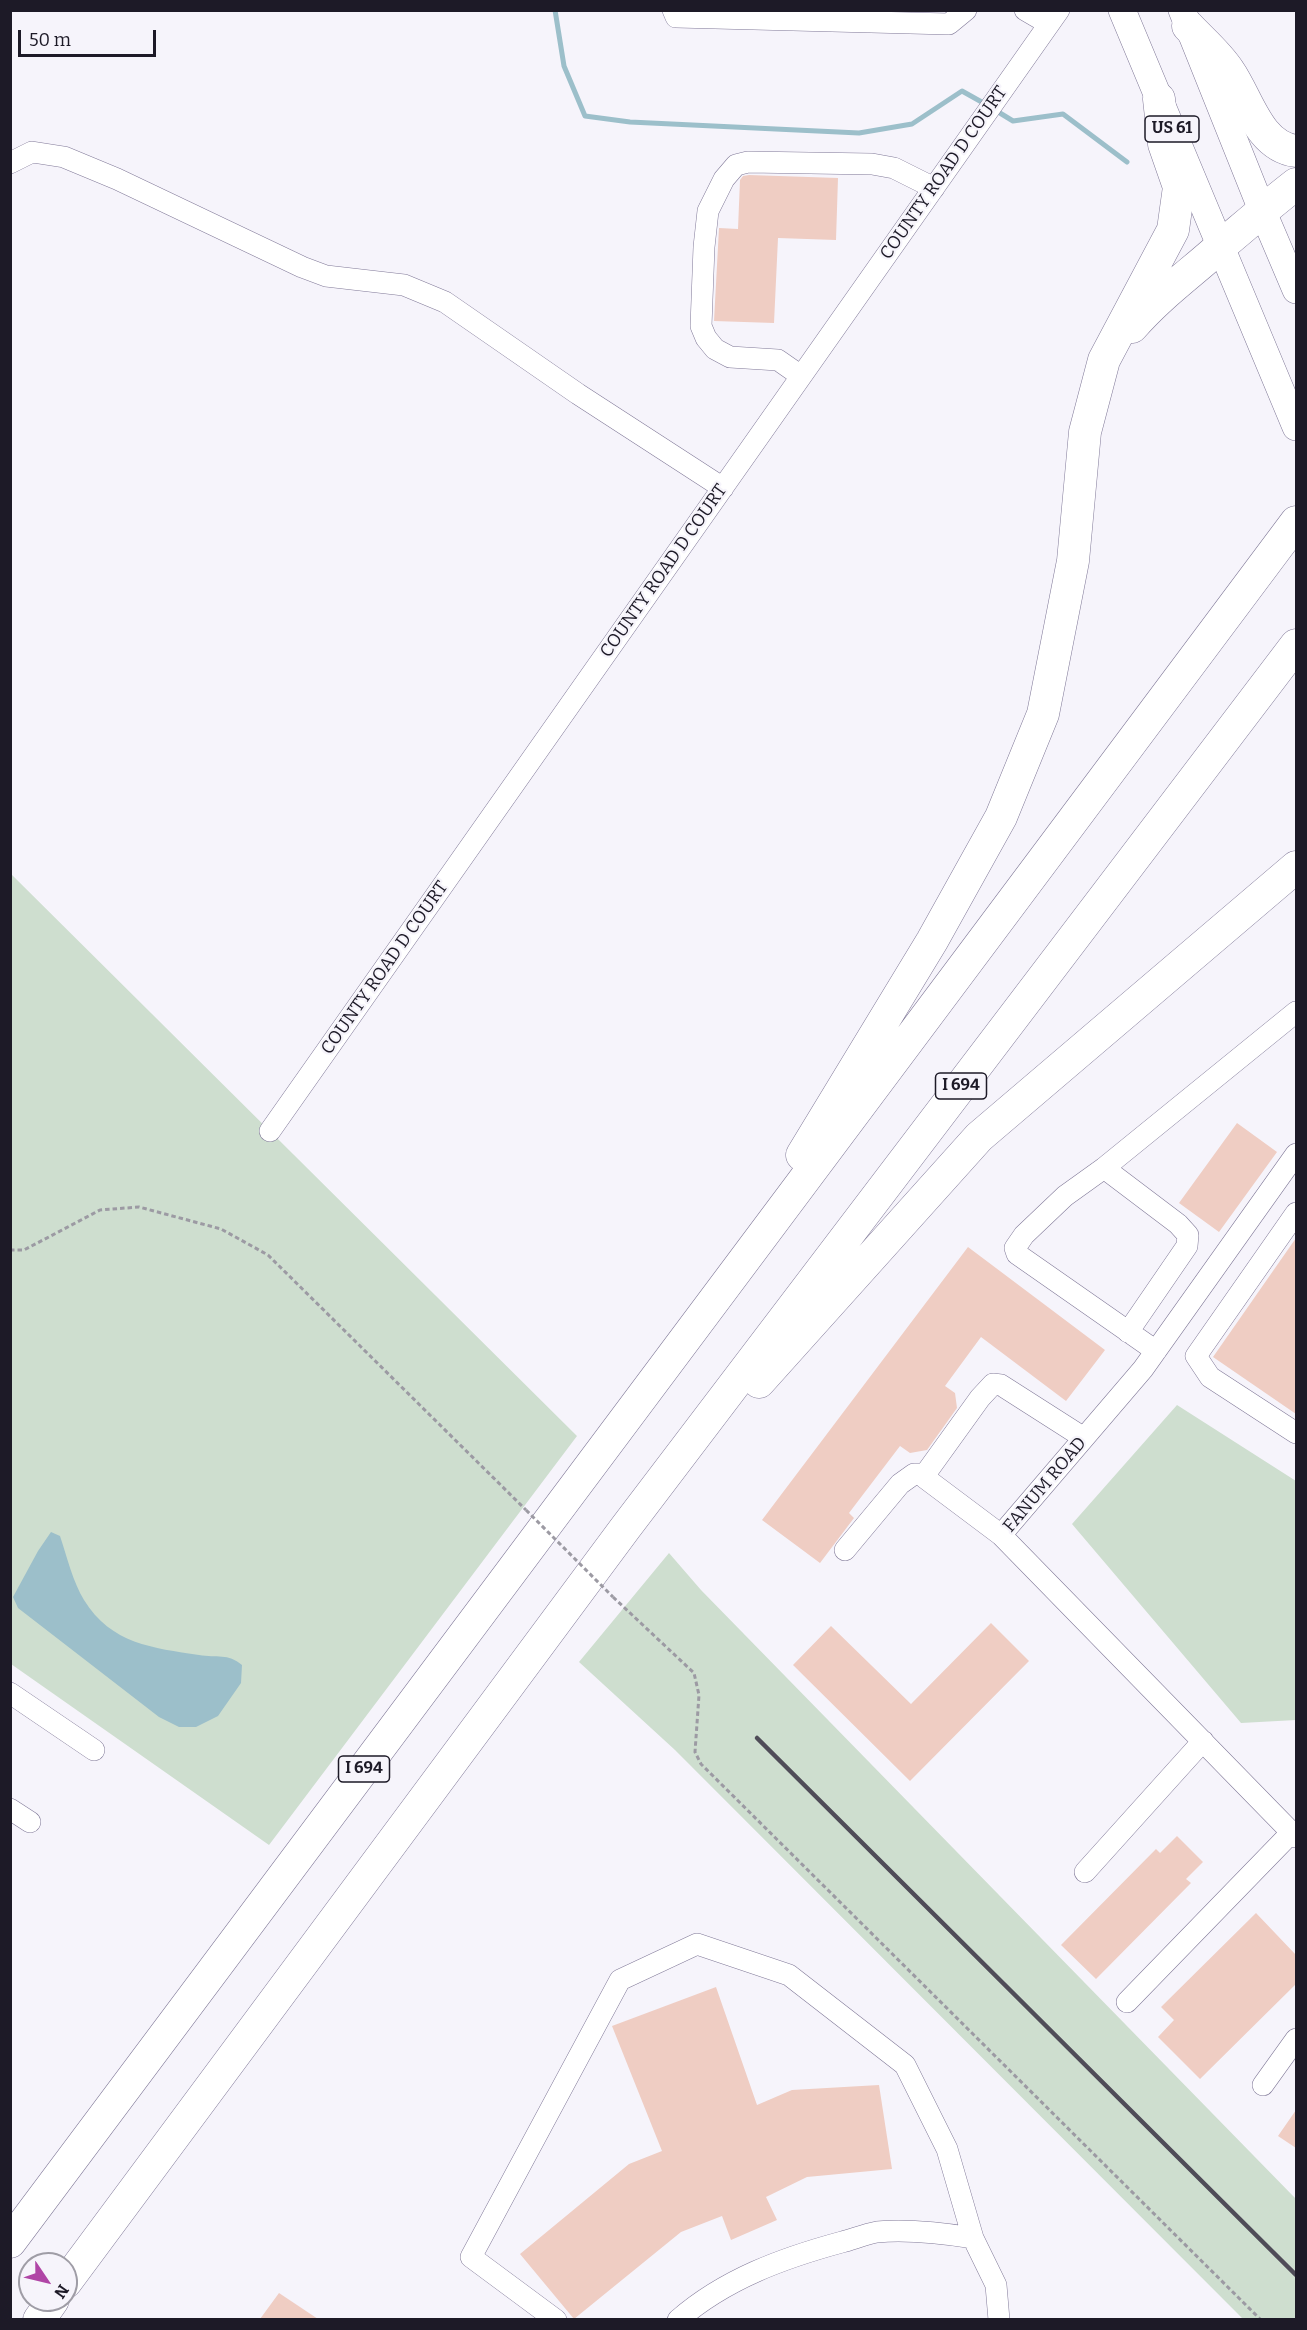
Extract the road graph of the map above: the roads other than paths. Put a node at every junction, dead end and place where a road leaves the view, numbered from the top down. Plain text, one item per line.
1 (673, 10) edge
2 (966, 10) edge
3 (1025, 10) edge
4 (1122, 10) edge
5 (894, 17) edge
6 (1054, 17) edge
7 (1185, 18) edge
8 (1159, 99) junction
9 (1296, 151) edge
10 (10, 163) edge
11 (1296, 184) edge
12 (934, 188) junction
13 (1262, 210) junction
14 (1221, 247) junction
15 (1296, 290) edge
16 (1104, 360) junction
17 (801, 376) junction
18 (1296, 427) edge
19 (723, 488) junction
20 (1296, 522) edge
21 (1296, 645) edge
22 (1296, 867) edge
23 (1296, 1012) edge
24 (270, 1131) dead end
25 (1296, 1154) edge
26 (1104, 1168) junction
27 (1296, 1213) edge
28 (718, 1295) junction
29 (1128, 1332) junction
30 (1156, 1351) junction
31 (1296, 1433) edge
32 (1084, 1438) junction
33 (926, 1474) junction
34 (626, 1527) junction
35 (1001, 1535) junction
36 (845, 1550) dead end
37 (10, 1694) edge
38 (1203, 1741) junction
39 (94, 1750) dead end
40 (10, 1809) edge
41 (30, 1822) dead end
42 (1294, 1834) edge
43 (1085, 1872) dead end
44 (1127, 2002) dead end
45 (1296, 2039) edge
46 (1263, 2085) dead end
47 (973, 2238) junction
48 (10, 2242) edge
49 (78, 2266) edge
50 (556, 2319) edge
51 (678, 2319) edge
52 (999, 2319) edge

1 - 5 street
2 - 5 street
3 - 6 street
4 - 8 main road, US 61
6 - 12 street, COUNTY ROAD D COURT
7 - 9 highway
7 - 13 main road, US 61
8 - 14 main road, US 61
8 - 16 highway
10 - 19 street
11 - 13 highway
12 - 17 street, COUNTY ROAD D COURT
12 - 17 street
13 - 14 highway
13 - 15 main road, US 61
14 - 16 highway
14 - 18 main road, US 61
16 - 28 highway
17 - 19 street, COUNTY ROAD D COURT
19 - 24 street, COUNTY ROAD D COURT
20 - 28 highway, I 694
21 - 34 highway, I 694
22 - 34 highway
23 - 26 street
25 - 30 street, FANUM ROAD
26 - 29 street
26 - 29 street
27 - 31 street
28 - 48 highway, I 694
29 - 30 street
30 - 32 street, FANUM ROAD
32 - 33 street
32 - 35 street, FANUM ROAD
33 - 35 street
33 - 36 street
34 - 49 highway, I 694
35 - 38 street, FANUM ROAD
37 - 39 street
38 - 42 street, FANUM ROAD
38 - 43 street
40 - 41 street
42 - 44 street
45 - 46 street
47 - 50 street
47 - 51 street
47 - 52 street

